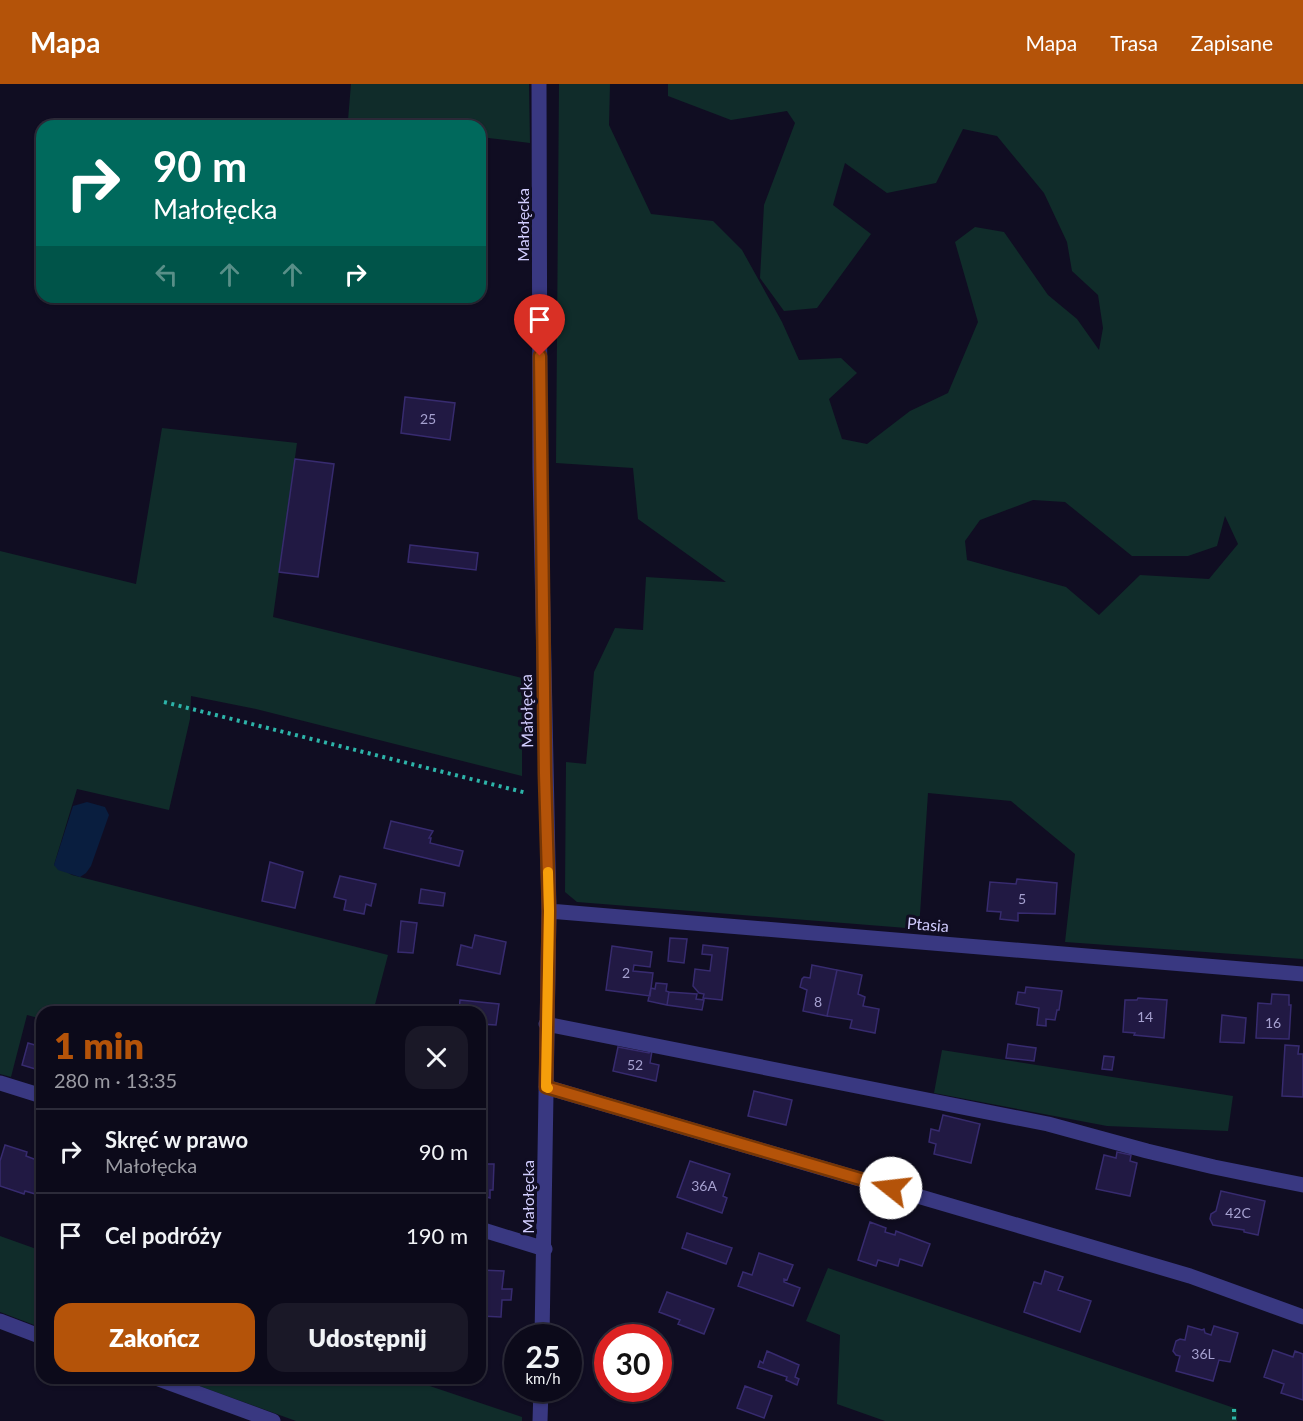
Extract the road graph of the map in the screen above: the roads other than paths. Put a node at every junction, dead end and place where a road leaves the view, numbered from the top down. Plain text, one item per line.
1 (539, 84) edge
2 (549, 911) junction
3 (1303, 974) edge
4 (546, 1023) junction
5 (0, 1083) edge
6 (546, 1087) junction
7 (36, 1094) edge
8 (1303, 1185) edge
9 (486, 1231) edge
10 (545, 1249) junction
11 (1303, 1317) edge
12 (0, 1322) edge
13 (543, 1324) edge
14 (36, 1335) edge
15 (172, 1384) edge
16 (541, 1402) edge
17 (273, 1421) edge
18 (540, 1421) edge

1 - 2 street, Małołęcka
2 - 3 street, Ptasia
2 - 4 street, Małołęcka
4 - 6 street, Małołęcka
4 - 8 street
5 - 7 street
6 - 10 street, Małołęcka
6 - 11 street
9 - 10 street
10 - 13 street, Małołęcka
12 - 14 street
15 - 17 street
16 - 18 street

